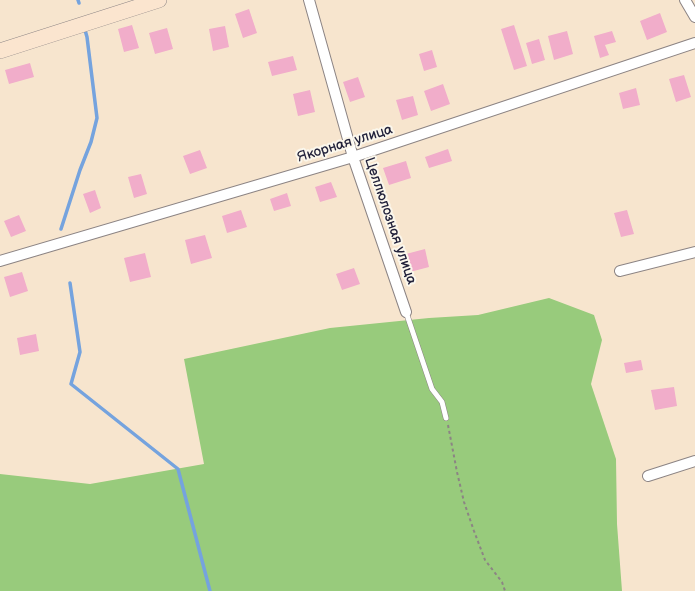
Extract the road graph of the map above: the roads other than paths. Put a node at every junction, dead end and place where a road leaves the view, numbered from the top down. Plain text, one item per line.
1 (159, 0) edge
2 (309, 0) edge
3 (685, 0) edge
4 (695, 17) edge
5 (695, 43) edge
6 (0, 51) edge
7 (353, 157) junction
8 (695, 252) edge
9 (0, 261) edge
10 (620, 271) dead end
11 (406, 312) joint
12 (446, 418) road end
13 (695, 461) edge
14 (648, 476) dead end

1 - 6 street
2 - 7 street, Целлюлозная улица
3 - 4 street
5 - 7 street, Якорная улица
7 - 9 street, Якорная улица
7 - 11 street, Целлюлозная улица
8 - 10 street
11 - 12 lane
13 - 14 street

